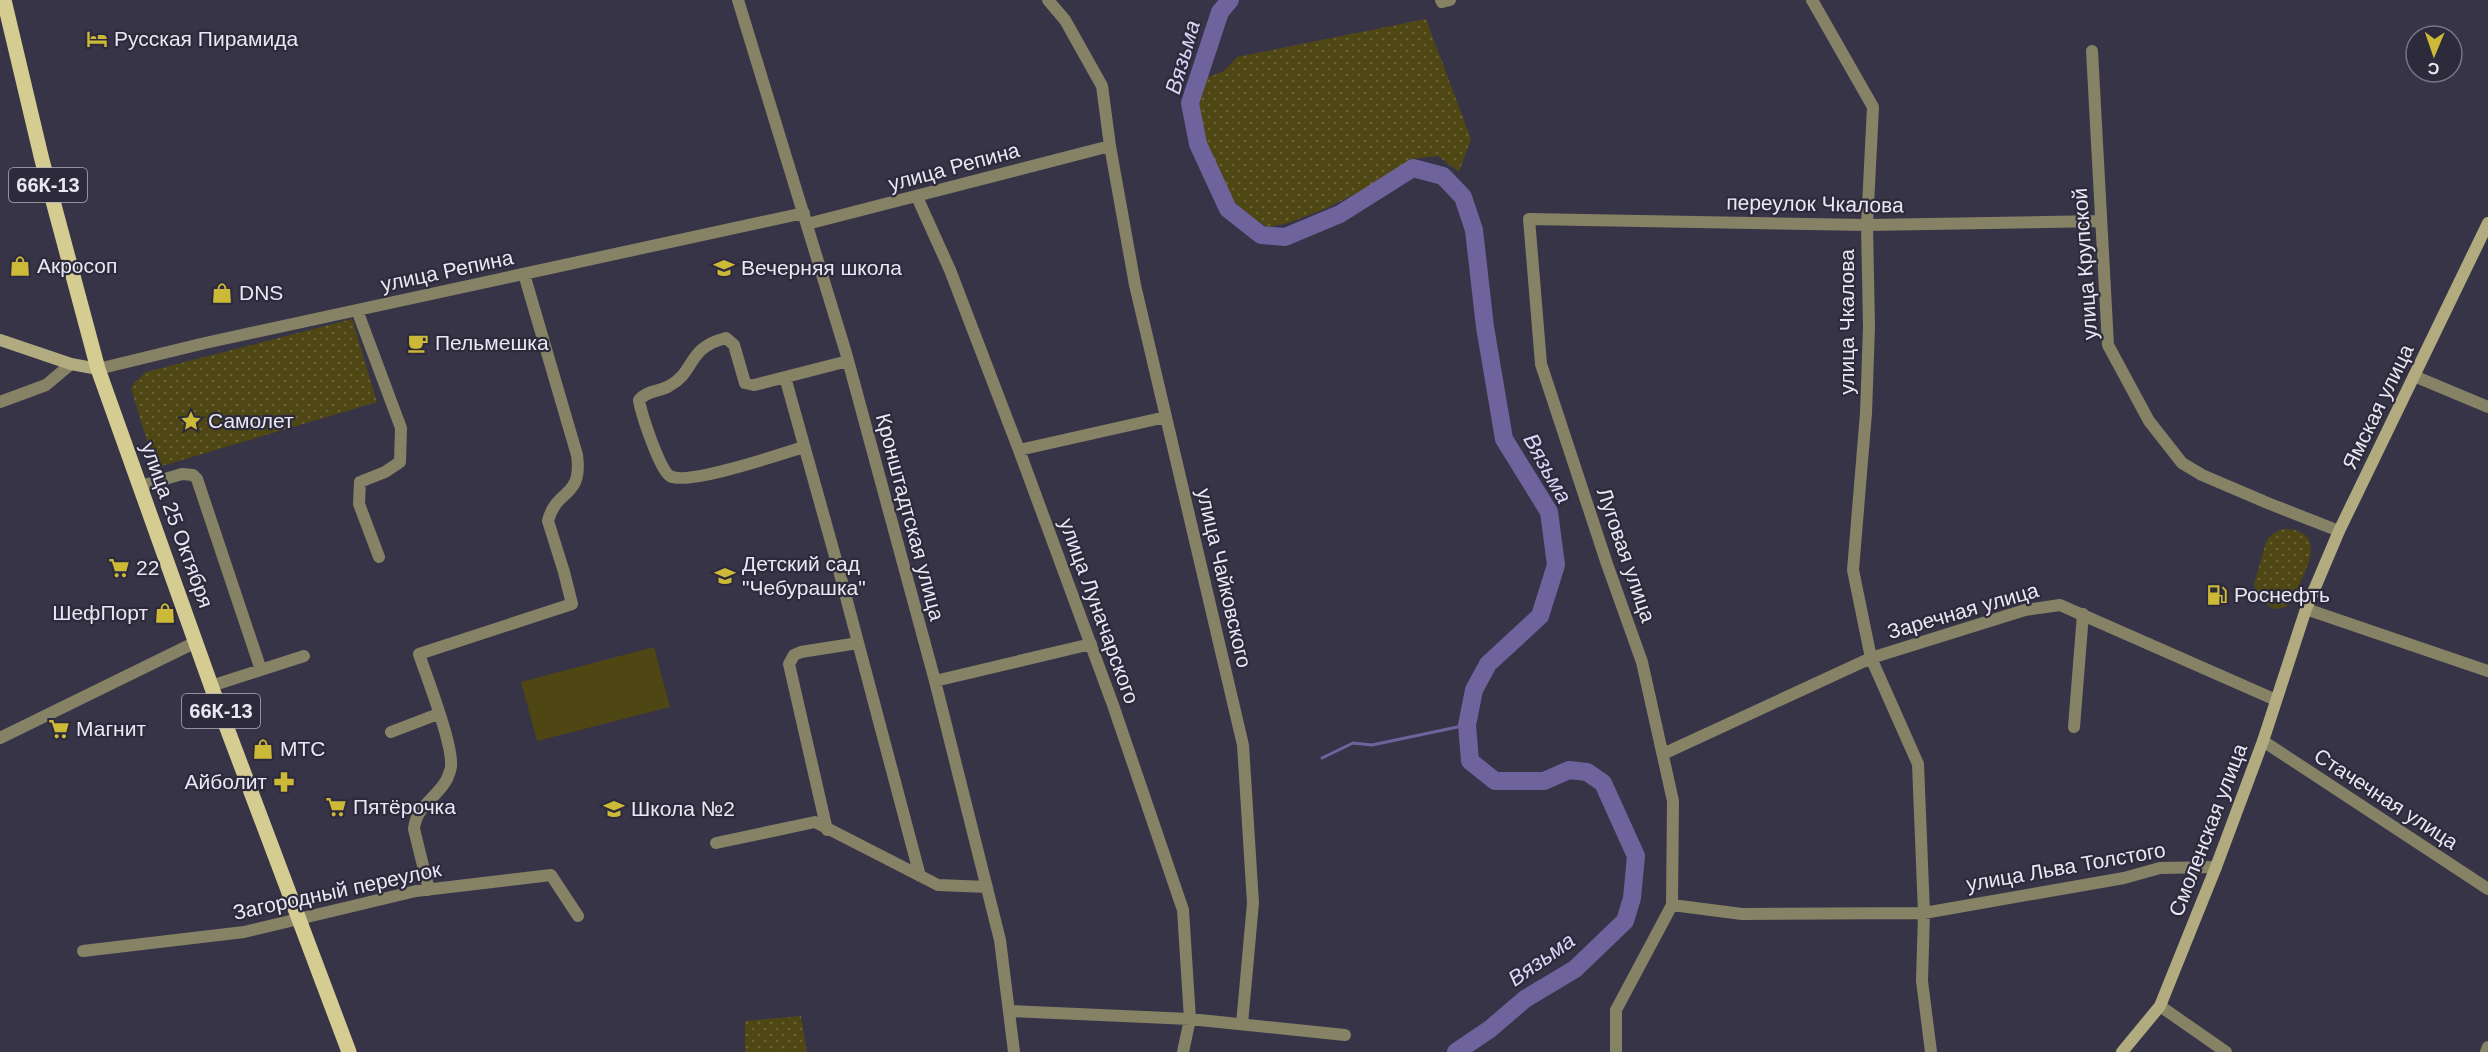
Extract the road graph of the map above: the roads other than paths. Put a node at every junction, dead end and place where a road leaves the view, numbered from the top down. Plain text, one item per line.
1 (4, 0) edge
2 (738, 0) edge
3 (1048, 0) edge
4 (1812, 0) edge
5 (2092, 51) dead end
6 (1110, 146) junction
7 (917, 197) junction
8 (805, 219) junction
9 (1529, 219) joint
10 (2101, 221) junction
11 (2488, 223) edge
12 (1867, 225) junction
13 (524, 274) junction
14 (357, 310) junction
15 (0, 340) edge
16 (848, 361) junction
17 (71, 364) junction
18 (98, 369) junction
19 (2414, 376) junction
20 (785, 377) junction
21 (0, 402) edge
22 (2488, 407) edge
23 (1166, 417) junction
24 (804, 447) junction
25 (1019, 450) junction
26 (141, 486) junction
27 (2339, 531) junction
28 (379, 557) dead end
29 (2306, 609) junction
30 (2082, 614) junction
31 (196, 642) junction
32 (858, 644) junction
33 (1091, 644) junction
34 (304, 656) dead end
35 (1871, 658) junction
36 (261, 670) junction
37 (2488, 671) edge
38 (935, 681) junction
39 (212, 686) junction
40 (2276, 700) junction
41 (438, 714) junction
42 (2074, 727) dead end
43 (391, 732) dead end
44 (0, 738) edge
45 (2263, 741) junction
46 (1663, 754) junction
47 (827, 830) junction
48 (716, 843) dead end
49 (2216, 867) junction
50 (920, 876) junction
51 (987, 887) junction
52 (2488, 889) edge
53 (429, 890) junction
54 (1672, 905) junction
55 (1924, 913) junction
56 (578, 916) dead end
57 (299, 917) junction
58 (82, 951) dead end
59 (2160, 1006) junction
60 (1010, 1011) junction
61 (1190, 1019) junction
62 (1242, 1024) junction
63 (1345, 1035) dead end
64 (2488, 1047) edge
65 (349, 1052) edge
66 (1014, 1052) edge
67 (1183, 1052) edge
68 (1616, 1052) edge
69 (1931, 1052) edge
70 (2122, 1052) edge
71 (2226, 1052) edge
72 (2486, 1052) edge

1 - 18 main road, улица 25 Октября / 66К-13
2 - 8 street, Кронштадтская улица
3 - 6 street, улица Чайковского
4 - 12 street, улица Чкалова
5 - 10 street, улица Крупской
6 - 7 street, улица Репина
6 - 23 street, улица Чайковского
7 - 8 street, улица Репина
7 - 25 street, улица Луначарского
8 - 13 street, улица Репина
8 - 16 street, Кронштадтская улица
9 - 12 street, переулок Чкалова
9 - 46 street, Луговая улица
10 - 12 street, переулок Чкалова
10 - 27 street, улица Крупской
11 - 19 main road, Ямская улица
12 - 35 street, улица Чкалова
13 - 14 street, улица Репина
13 - 41 street
14 - 18 street, улица Репина
14 - 28 street
15 - 17 main road
16 - 20 street
16 - 38 street, Кронштадтская улица
17 - 18 main road
17 - 21 street
18 - 26 main road, улица 25 Октября / 66К-13
19 - 22 street
19 - 27 main road, Ямская улица
20 - 24 street
20 - 24 street
23 - 25 street
23 - 62 street, улица Чайковского
24 - 32 street
25 - 33 street, улица Луначарского
26 - 31 main road, улица 25 Октября / 66К-13
26 - 36 street
27 - 29 main road, Ямская улица
29 - 37 street
29 - 40 main road, Смоленская улица
30 - 35 street, Заречная улица
30 - 40 street, Заречная улица
30 - 42 street
31 - 39 main road, улица 25 Октября / 66К-13
31 - 44 street
32 - 47 street
32 - 50 street
33 - 38 street
33 - 61 street, улица Луначарского
34 - 36 street
35 - 46 street, Заречная улица
35 - 55 street
36 - 39 street
38 - 51 street, Кронштадтская улица
39 - 57 main road, улица 25 Октября / 66К-13
40 - 45 main road, Смоленская улица
41 - 43 street
41 - 53 street
45 - 49 main road, Смоленская улица
45 - 52 street, Стачечная улица
46 - 54 street, Луговая улица
47 - 48 street
47 - 50 street
49 - 55 street, улица Льва Толстого
49 - 59 main road, Смоленская улица
50 - 51 street
51 - 60 street, Кронштадтская улица
53 - 56 street, Загородный переулок
53 - 57 street, Загородный переулок
54 - 55 street, улица Льва Толстого
54 - 68 street
55 - 69 street
57 - 58 street, Загородный переулок
57 - 65 main road, улица 25 Октября / 66К-13
59 - 70 main road, Смоленская улица
59 - 71 street
60 - 61 street
60 - 66 street, Кронштадтская улица
61 - 62 street
61 - 67 street, улица Луначарского
62 - 63 street
64 - 72 street

